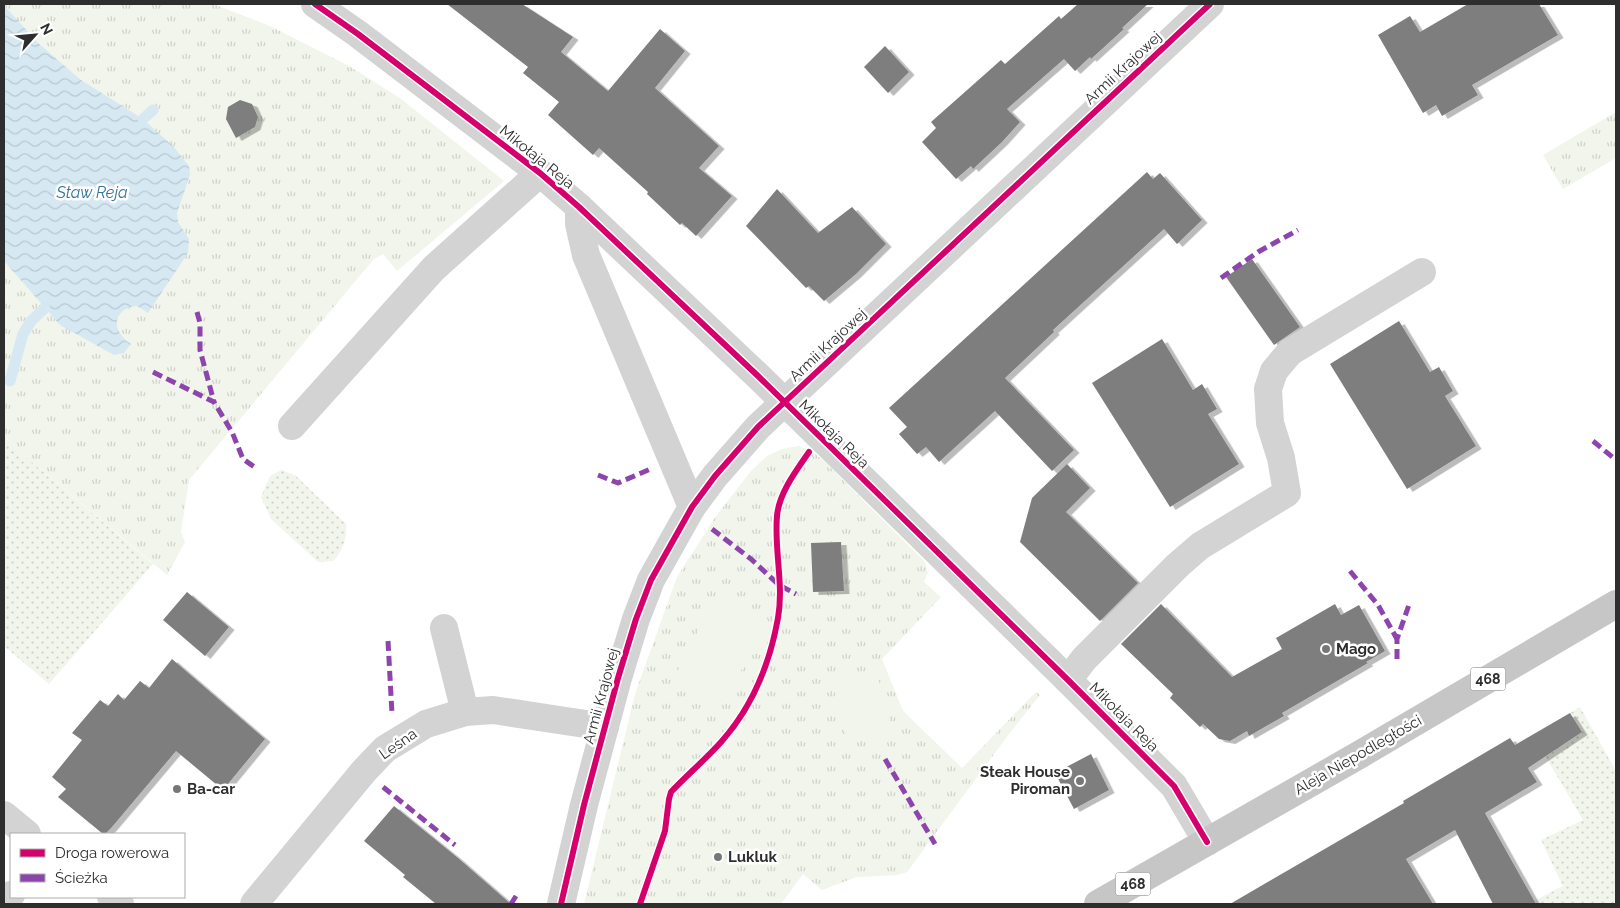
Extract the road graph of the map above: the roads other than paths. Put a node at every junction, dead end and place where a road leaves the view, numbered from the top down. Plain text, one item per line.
1 (315, 4) edge
2 (1210, 4) edge
3 (540, 173) junction
4 (579, 207) junction
5 (1422, 272) dead end
6 (784, 403) junction
7 (292, 426) dead end
8 (692, 507) junction
9 (1616, 604) edge
10 (444, 628) dead end
11 (1068, 680) junction
12 (465, 712) junction
13 (605, 727) junction
14 (4, 815) edge
15 (25, 833) edge
16 (1207, 842) junction
17 (254, 904) edge
18 (561, 904) edge
19 (1098, 904) edge

1 - 3 street, Mikołaja Reja
2 - 6 street, Armii Krajowej
3 - 4 street, Mikołaja Reja
3 - 7 street
4 - 6 street, Mikołaja Reja
4 - 8 street, Mikołaja Reja
5 - 11 street
6 - 8 street, Armii Krajowej
6 - 11 street, Mikołaja Reja
8 - 13 street, Armii Krajowej
9 - 16 main road, Aleja Niepodległości / 468
10 - 12 street
11 - 16 street, Mikołaja Reja
12 - 13 street, Leśna
12 - 17 street, Leśna
13 - 18 street, Armii Krajowej
14 - 15 street
16 - 19 main road, Aleja Niepodległości / 468

